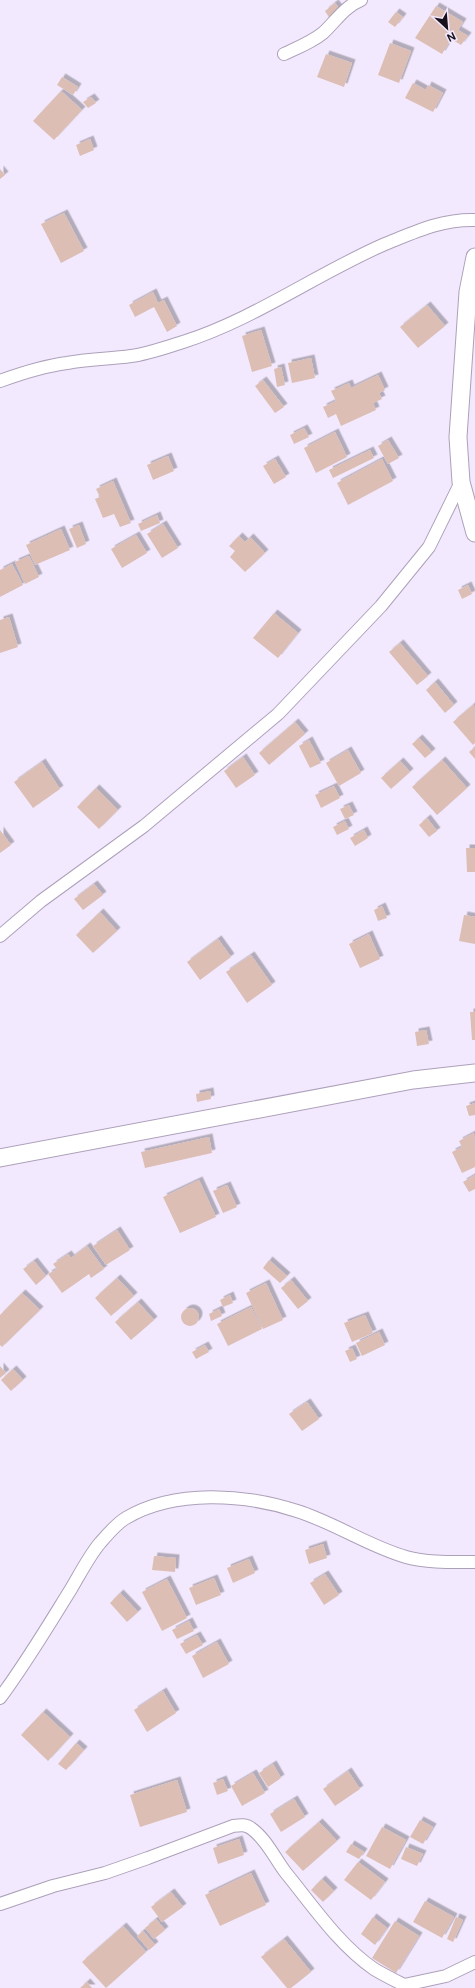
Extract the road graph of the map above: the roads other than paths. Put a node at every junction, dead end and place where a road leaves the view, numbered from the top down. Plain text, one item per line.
1 (361, 0) edge
2 (284, 54) dead end
3 (475, 220) edge
4 (475, 256) edge
5 (0, 381) edge
6 (461, 482) junction
7 (475, 533) edge
8 (0, 936) edge
9 (475, 1073) edge
10 (0, 1158) edge
11 (475, 1562) edge
12 (0, 1698) edge
13 (0, 1904) edge
14 (475, 1962) edge

1 - 2 street
3 - 5 street
4 - 6 main road
6 - 7 main road
6 - 8 street
9 - 10 main road
11 - 12 street
13 - 14 street

